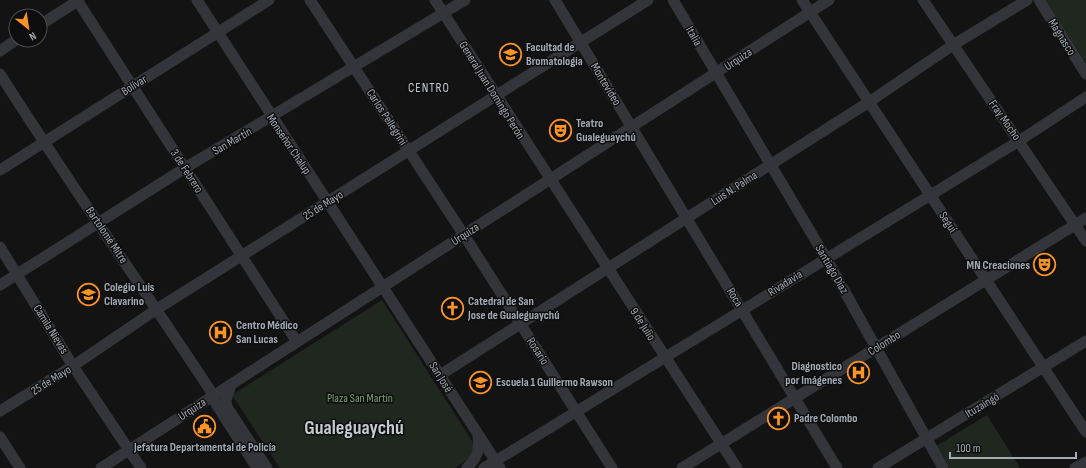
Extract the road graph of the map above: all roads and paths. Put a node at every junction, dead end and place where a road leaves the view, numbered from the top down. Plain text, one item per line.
1 (78, 0) edge
2 (197, 0) edge
3 (268, 0) edge
4 (310, 0) edge
5 (435, 0) edge
6 (465, 0) edge
7 (555, 0) edge
8 (648, 0) edge
9 (673, 0) edge
10 (802, 0) edge
11 (829, 0) edge
12 (923, 0) edge
13 (1027, 0) edge
14 (1039, 0) edge
15 (810, 12) junction
16 (444, 13) junction
17 (48, 20) edge
18 (218, 32) junction
19 (582, 42) junction
20 (953, 45) junction
21 (354, 67) junction
22 (716, 73) junction
23 (0, 74) edge
24 (1086, 74) edge
25 (133, 86) junction
26 (496, 96) junction
27 (1086, 97) edge
28 (869, 102) junction
29 (272, 118) junction
30 (632, 127) junction
31 (1019, 141) junction
32 (44, 143) junction
33 (409, 151) junction
34 (770, 164) junction
35 (185, 168) junction
36 (0, 170) edge
37 (549, 180) junction
38 (930, 195) junction
39 (328, 202) junction
40 (687, 218) junction
41 (1086, 218) edge
42 (99, 222) junction
43 (1075, 225) junction
44 (464, 235) junction
45 (1086, 241) edge
46 (0, 247) edge
47 (242, 256) junction
48 (826, 258) junction
49 (607, 268) junction
50 (16, 274) junction
51 (986, 280) junction
52 (0, 285) edge
53 (383, 286) junction
54 (157, 309) junction
55 (742, 310) junction
56 (520, 324) junction
57 (1086, 341) edge
58 (297, 342) junction
59 (877, 347) junction
60 (665, 357) junction
61 (74, 366) junction
62 (1043, 367) junction
63 (440, 375) junction
64 (231, 385) junction
65 (214, 396) junction
66 (796, 399) junction
67 (0, 411) edge
68 (576, 411) junction
69 (1086, 432) edge
70 (478, 436) junction
71 (0, 437) edge
72 (927, 438) junction
73 (721, 444) junction
74 (129, 450) junction
75 (1086, 462) edge
76 (497, 464) edge
77 (20, 468) edge
78 (101, 468) edge
79 (141, 468) edge
80 (257, 468) edge
81 (267, 468) edge
82 (467, 468) edge
83 (484, 468) edge
84 (612, 468) edge
85 (682, 468) edge
86 (737, 468) edge
87 (838, 468) edge
88 (878, 468) edge
89 (943, 468) edge
90 (1076, 468) edge

1 - 17 street
1 - 25 street, 3 de Febrero
2 - 18 street, Monseñor Chalup
3 - 18 street, Bolívar
4 - 21 street, Carlos Pellegrini
5 - 16 street, General Juan Domingo Perón
6 - 16 street, San Martín
7 - 19 street, Montevideo
8 - 19 street, 25 de Mayo
9 - 22 street, Italia
10 - 15 street, Seguí
11 - 15 street, Urquiza
12 - 20 street, Fray Mocho
13 - 20 street, Luis N. Palma
14 - 24 street, Magnasco
15 - 22 street, Urquiza
15 - 28 street, Seguí
16 - 21 street, San Martín
16 - 26 street, General Juan Domingo Perón
18 - 25 street, Bolívar
18 - 29 street, Monseñor Chalup
19 - 26 street, 25 de Mayo
19 - 30 street, Montevideo
20 - 28 street, Luis N. Palma
20 - 31 street, Fray Mocho
21 - 29 street, San Martín
21 - 33 street, Carlos Pellegrini
22 - 30 street, Urquiza
22 - 34 street, Santiago Díaz
23 - 32 street, Bartolomé Mitre
25 - 32 street, Bolívar
25 - 35 street, 3 de Febrero
26 - 33 street, 25 de Mayo
26 - 37 street, General Juan Domingo Perón
27 - 31 street, Rivadavia
28 - 34 street, Luis N. Palma
28 - 38 street, Seguí
29 - 35 street, San Martín
29 - 39 street, Monseñor Chalup
30 - 37 street, Urquiza
30 - 40 street, Roca
31 - 38 street, Rivadavia
31 - 43 street, Fray Mocho
32 - 36 street, Bolívar
32 - 42 street, Bartolomé Mitre
33 - 39 street, 25 de Mayo
33 - 44 street, Carlos Pellegrini
34 - 40 street, Luis N. Palma
34 - 48 street, Santiago Díaz
35 - 42 street, San Martín
35 - 47 street, 3 de Febrero
37 - 44 street, Urquiza
37 - 49 street, 9 de Julio
38 - 48 street, Rivadavia
38 - 51 street, Seguí
39 - 47 street, 25 de Mayo
39 - 53 street, Monseñor Chalup
40 - 49 street, Luis N. Palma
40 - 55 street, Roca
41 - 43 street, Colombo
42 - 50 street, San Martín
42 - 54 street, Bartolomé Mitre
43 - 45 street, Fray Mocho
43 - 51 street, Colombo
44 - 53 street, Urquiza
44 - 56 street, Rosario
46 - 50 street, Camila Nievas
47 - 54 street, 25 de Mayo
47 - 58 street, 3 de Febrero
48 - 55 street, Rivadavia
48 - 59 street, Santiago Díaz
49 - 56 street, Luis N. Palma
49 - 60 street, 9 de Julio
50 - 52 street, San Martín
50 - 61 street, Camila Nievas
51 - 59 street, Colombo
51 - 62 street, Seguí
53 - 58 street, Urquiza
53 - 63 street, San José
54 - 61 street, 25 de Mayo
54 - 65 street, Bartolomé Mitre
55 - 60 street, Rivadavia
55 - 66 street, Roca
56 - 63 street, Luis N. Palma
56 - 68 street, Rosario
57 - 62 street, Ituzaingó
58 - 64 street, Urquiza
59 - 66 street, Colombo
59 - 72 street, Santiago Díaz
60 - 68 street, Rivadavia
60 - 73 street, 9 de Julio
61 - 67 street, 25 de Mayo
61 - 74 street, Camila Nievas
62 - 69 street, Seguí
62 - 72 street, Ituzaingó
63 - 70 street, San José
64 - 65 street, Urquiza
64 - 81 street
65 - 74 street, Urquiza
65 - 80 street, Bartolomé Mitre
66 - 73 street, Colombo
66 - 87 street, Roca
68 - 76 street, Rivadavia
68 - 84 street, Rosario
70 - 76 street, San José
70 - 82 street
71 - 77 street
72 - 88 street, Ituzaingó
72 - 89 street, Santiago Díaz
73 - 85 street, Colombo
73 - 86 street, 9 de Julio
74 - 78 street, Urquiza
74 - 79 street, Camila Nievas
75 - 90 street
76 - 83 street, Rivadavia

